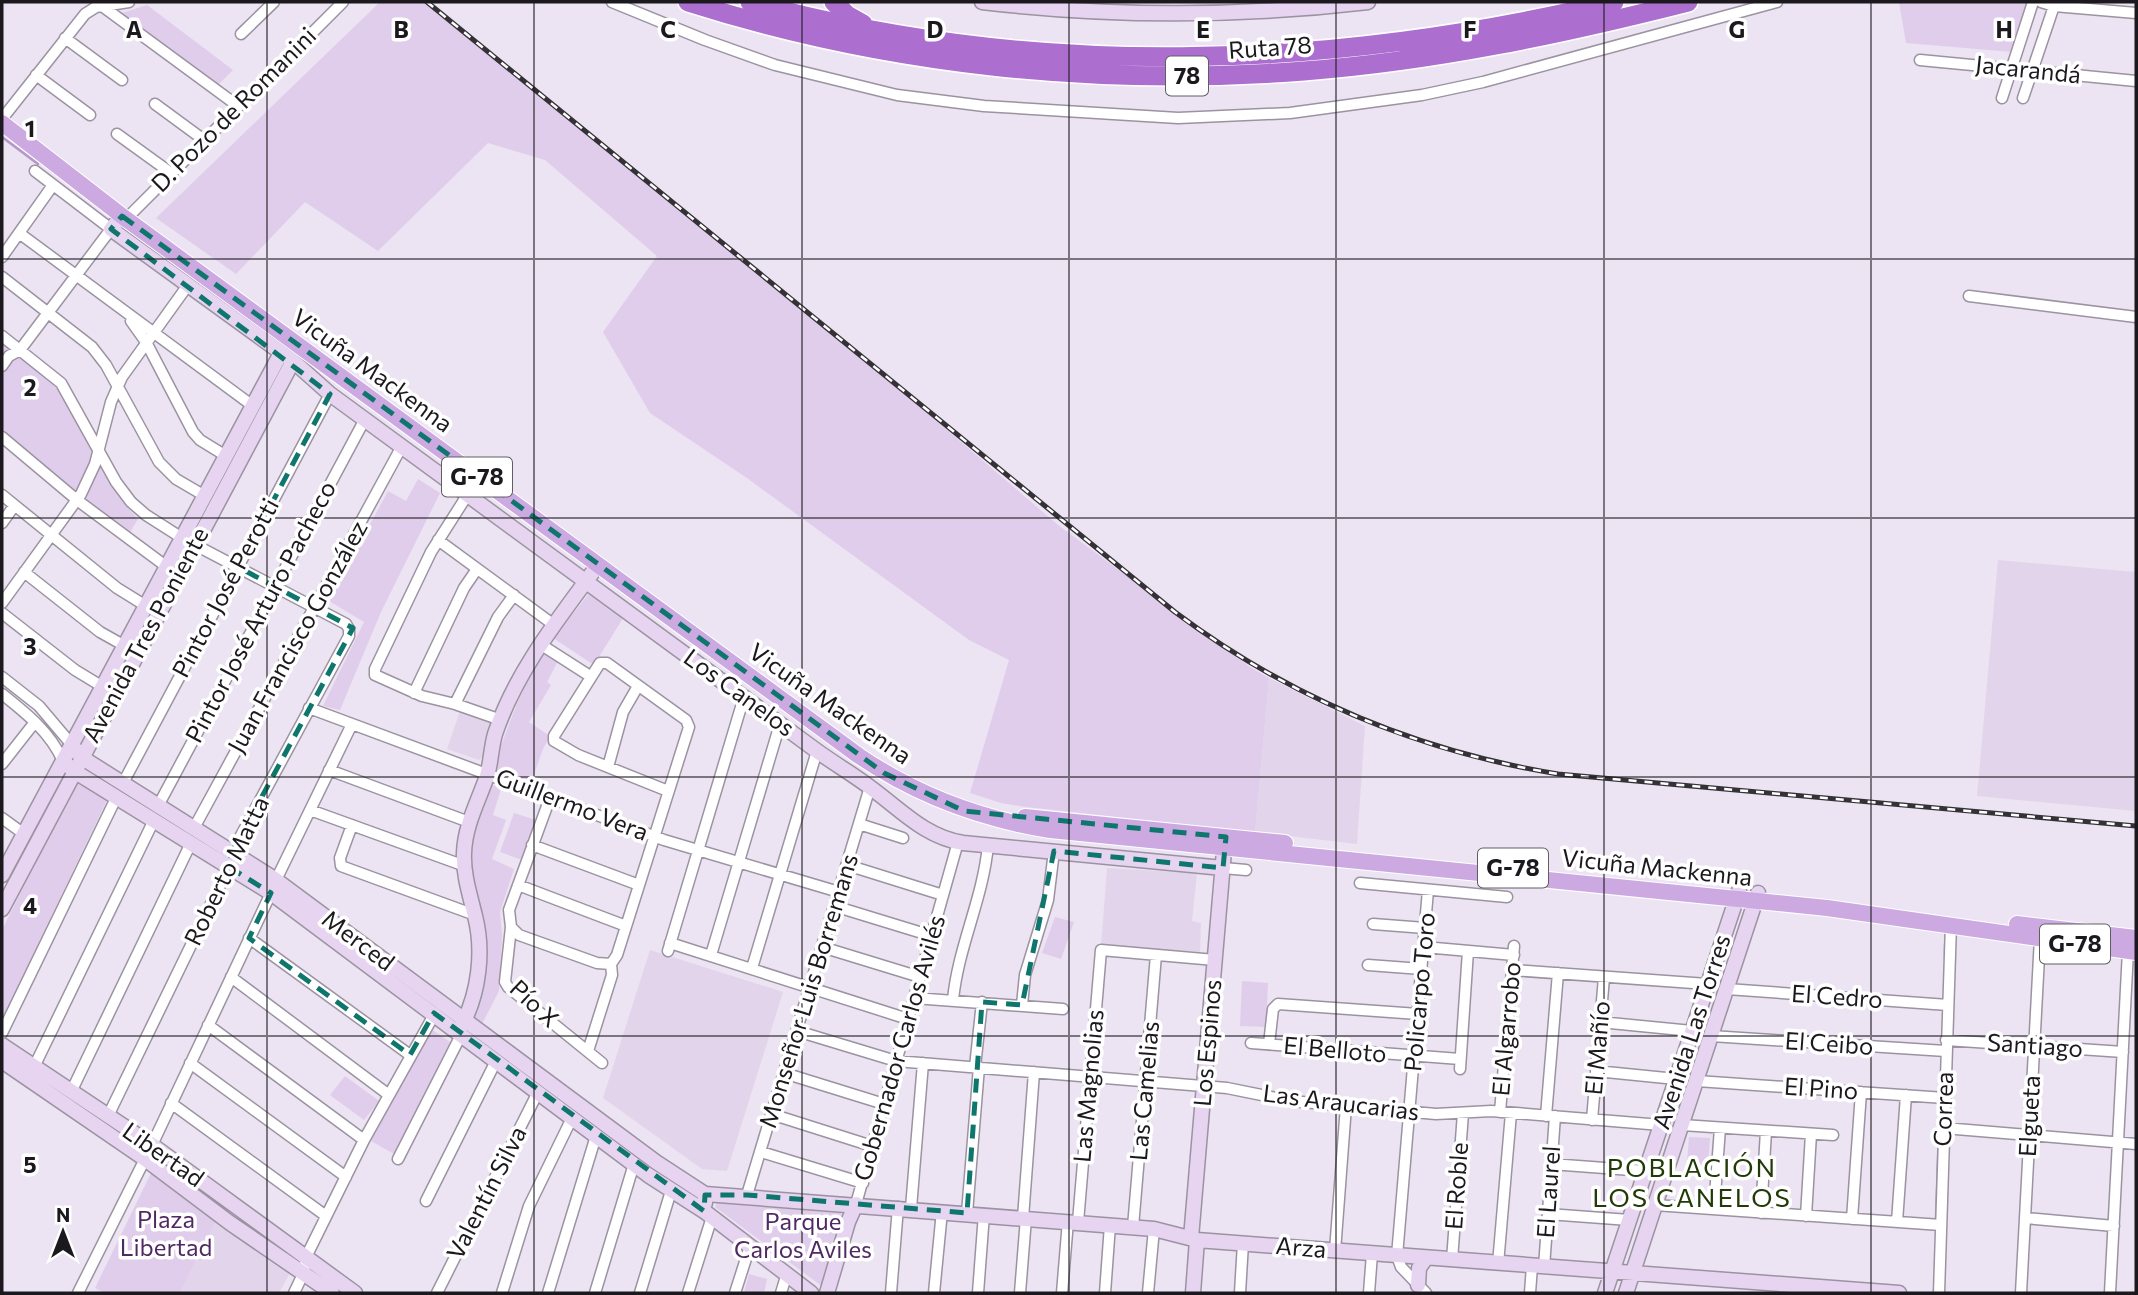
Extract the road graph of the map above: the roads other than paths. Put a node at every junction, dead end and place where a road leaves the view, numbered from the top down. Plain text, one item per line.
1 (129, 2) edge
2 (274, 2) edge
3 (343, 2) edge
4 (612, 2) edge
5 (688, 2) edge
6 (750, 2) edge
7 (834, 2) edge
8 (982, 2) edge
9 (1368, 2) edge
10 (1614, 2) edge
11 (1688, 2) edge
12 (1777, 2) edge
13 (2033, 2) edge
14 (2041, 2) edge
15 (2068, 4) edge
16 (2054, 5) junction
17 (102, 6) junction
18 (2136, 13) edge
19 (873, 30) junction
20 (241, 34) dead end
21 (65, 38) junction
22 (1920, 60) dead end
23 (2011, 69) junction
24 (2032, 71) junction
25 (36, 75) junction
26 (122, 80) dead end
27 (2136, 81) edge
28 (2002, 97) dead end
29 (2023, 98) dead end
30 (155, 104) dead end
31 (238, 106) junction
32 (90, 115) dead end
33 (2, 121) edge
34 (117, 134) dead end
35 (204, 140) junction
36 (35, 172) dead end
37 (171, 173) junction
38 (53, 185) junction
39 (120, 221) junction
40 (19, 233) junction
41 (2, 257) edge
42 (76, 275) junction
43 (2, 277) edge
44 (188, 285) junction
45 (1969, 296) dead end
46 (48, 312) junction
47 (2136, 317) edge
48 (2, 336) edge
49 (150, 337) junction
50 (20, 350) junction
51 (287, 357) junction
52 (2, 366) edge
53 (117, 386) junction
54 (330, 394) junction
55 (253, 406) junction
56 (365, 419) junction
57 (85, 425) junction
58 (105, 425) junction
59 (2, 437) edge
60 (402, 446) junction
61 (99, 452) junction
62 (226, 456) junction
63 (92, 472) junction
64 (110, 472) junction
65 (468, 494) junction
66 (2, 495) edge
67 (205, 496) junction
68 (77, 500) junction
69 (14, 506) junction
70 (2, 523) edge
71 (51, 536) junction
72 (438, 540) junction
73 (188, 541) junction
74 (598, 565) junction
75 (167, 567) junction
76 (238, 567) junction
77 (477, 569) junction
78 (24, 572) junction
79 (586, 582) junction
80 (275, 587) junction
81 (514, 595) junction
82 (2, 603) edge
83 (146, 606) junction
84 (314, 608) junction
85 (2, 613) edge
86 (554, 625) junction
87 (540, 645) junction
88 (125, 646) junction
89 (590, 676) junction
90 (2, 677) edge
91 (638, 686) junction
92 (103, 687) junction
93 (414, 693) junction
94 (2, 694) edge
95 (744, 698) junction
96 (455, 704) junction
97 (309, 708) junction
98 (501, 720) junction
99 (35, 722) junction
100 (352, 724) junction
101 (780, 724) junction
102 (76, 751) junction
103 (817, 751) junction
104 (2, 764) edge
105 (68, 766) junction
106 (608, 767) junction
107 (329, 771) junction
108 (488, 774) junction
109 (870, 787) junction
110 (120, 790) junction
111 (668, 790) junction
112 (550, 797) junction
113 (310, 810) junction
114 (156, 813) junction
115 (2, 818) edge
116 (469, 822) junction
117 (859, 824) junction
118 (352, 825) junction
119 (194, 828) junction
120 (24, 834) junction
121 (654, 836) junction
122 (904, 838) dead end
123 (958, 842) junction
124 (191, 843) junction
125 (1225, 843) junction
126 (532, 845) junction
127 (988, 845) junction
128 (698, 850) junction
129 (1054, 851) junction
130 (232, 852) junction
131 (739, 863) junction
132 (847, 865) junction
133 (465, 866) junction
134 (229, 867) junction
135 (1223, 868) junction
136 (1246, 870) dead end
137 (8, 874) edge
138 (780, 875) junction
139 (1360, 883) dead end
140 (518, 885) junction
141 (639, 885) junction
142 (274, 886) junction
143 (1428, 890) junction
144 (839, 892) junction
145 (943, 895) junction
146 (1738, 895) junction
147 (1507, 897) dead end
148 (1757, 897) junction
149 (834, 906) junction
150 (2, 909) edge
151 (475, 915) junction
152 (1373, 923) dead end
153 (1951, 924) junction
154 (626, 926) junction
155 (511, 927) junction
156 (1425, 928) junction
157 (932, 936) junction
158 (249, 938) junction
159 (2039, 938) junction
160 (822, 947) junction
161 (1424, 947) junction
162 (2133, 947) edge
163 (1468, 951) junction
164 (711, 955) junction
165 (1156, 955) junction
166 (1215, 960) junction
167 (611, 964) junction
168 (1368, 965) dead end
169 (752, 968) junction
170 (1422, 969) junction
171 (1512, 970) junction
172 (1558, 973) junction
173 (231, 977) junction
174 (920, 977) junction
175 (1604, 977) junction
176 (1707, 984) junction
177 (810, 987) junction
178 (1727, 989) junction
179 (914, 998) junction
180 (953, 1000) junction
181 (982, 1003) junction
182 (1022, 1005) junction
183 (1948, 1005) junction
184 (1063, 1009) dead end
185 (435, 1013) junction
186 (1418, 1014) junction
187 (908, 1018) junction
188 (1600, 1022) junction
189 (208, 1025) junction
190 (461, 1029) junction
191 (797, 1031) junction
192 (1692, 1031) junction
193 (2, 1033) edge
194 (1711, 1036) junction
195 (1251, 1043) dead end
196 (1269, 1044) junction
197 (2, 1045) edge
198 (1946, 1046) junction
199 (2034, 1046) junction
200 (588, 1051) junction
201 (2123, 1052) junction
202 (410, 1055) junction
203 (1414, 1056) junction
204 (2, 1061) edge
205 (496, 1061) junction
206 (896, 1061) junction
207 (190, 1063) junction
208 (602, 1063) dead end
209 (923, 1063) junction
210 (34, 1067) junction
211 (977, 1067) junction
212 (1596, 1071) junction
213 (1034, 1072) junction
214 (784, 1073) junction
215 (1090, 1076) junction
216 (1676, 1079) junction
217 (1146, 1081) junction
218 (1697, 1081) junction
219 (1204, 1086) junction
220 (71, 1091) junction
221 (1861, 1091) junction
222 (538, 1092) junction
223 (389, 1095) junction
224 (1906, 1095) junction
225 (1945, 1098) junction
226 (171, 1103) junction
227 (884, 1104) junction
228 (1346, 1106) junction
229 (1409, 1112) junction
230 (1505, 1112) junction
231 (1463, 1113) junction
232 (771, 1114) junction
233 (108, 1116) junction
234 (1550, 1116) junction
235 (572, 1118) junction
236 (1592, 1120) junction
237 (1661, 1125) junction
238 (1682, 1125) junction
239 (1720, 1128) junction
240 (1944, 1128) junction
241 (1766, 1131) junction
242 (1811, 1134) junction
243 (1833, 1135) dead end
244 (2029, 1135) junction
245 (596, 1136) junction
246 (364, 1140) junction
247 (2118, 1142) junction
248 (2136, 1144) edge
249 (152, 1145) junction
250 (872, 1146) junction
251 (761, 1152) junction
252 (145, 1159) junction
253 (398, 1159) dead end
254 (634, 1164) junction
255 (1552, 1164) junction
256 (1645, 1171) junction
257 (346, 1177) junction
258 (863, 1183) junction
259 (671, 1191) junction
260 (705, 1194) junction
261 (747, 1195) junction
262 (426, 1201) dead end
263 (856, 1204) junction
264 (1655, 1205) junction
265 (905, 1208) junction
266 (1714, 1209) junction
267 (942, 1211) junction
268 (967, 1213) junction
269 (1760, 1213) junction
270 (708, 1214) junction
271 (984, 1214) junction
272 (1548, 1214) junction
273 (326, 1216) junction
274 (1806, 1216) junction
275 (1024, 1218) junction
276 (2025, 1218) junction
277 (1852, 1219) junction
278 (1629, 1220) junction
279 (1073, 1222) junction
280 (1898, 1222) junction
281 (1110, 1225) junction
282 (1941, 1225) junction
283 (2114, 1226) junction
284 (1133, 1227) junction
285 (1154, 1228) junction
286 (1194, 1239) junction
287 (1243, 1243) junction
288 (750, 1246) junction
289 (1335, 1251) junction
290 (1371, 1254) junction
291 (1397, 1256) junction
292 (306, 1257) junction
293 (1426, 1258) junction
294 (1452, 1260) junction
295 (1498, 1264) junction
296 (1538, 1267) junction
297 (304, 1272) junction
298 (787, 1273) junction
299 (1612, 1273) junction
300 (1632, 1274) junction
301 (1422, 1289) edge
302 (1838, 1291) edge
303 (78, 1293) edge
304 (294, 1293) edge
305 (332, 1293) edge
306 (355, 1293) edge
307 (437, 1293) edge
308 (502, 1293) edge
309 (548, 1293) edge
310 (595, 1293) edge
311 (640, 1293) edge
312 (688, 1293) edge
313 (735, 1293) edge
314 (781, 1293) edge
315 (811, 1293) edge
316 (827, 1293) edge
317 (891, 1293) edge
318 (934, 1293) edge
319 (978, 1293) edge
320 (1020, 1293) edge
321 (1062, 1293) edge
322 (1105, 1293) edge
323 (1148, 1293) edge
324 (1193, 1293) edge
325 (1240, 1293) edge
326 (1369, 1293) edge
327 (1530, 1293) edge
328 (1605, 1293) edge
329 (1626, 1293) edge
330 (1899, 1293) edge
331 (1939, 1293) edge
332 (2021, 1293) edge
333 (2110, 1293) edge

1 - 17 street
2 - 20 street
3 - 31 street, D. Pozo de Romanini
4 - 12 street
5 - 11 highway, Ruta 78 / 78
6 - 19 highway, Ruta 78 / 78
7 - 19 highway
8 - 9 street
10 - 19 highway, Ruta 78 / 78
13 - 23 street
14 - 16 street
15 - 16 street
15 - 18 street
16 - 24 street
17 - 21 street
17 - 31 street
21 - 25 street
21 - 26 street
22 - 23 street, Jacarandá
23 - 24 street, Jacarandá
23 - 28 street
24 - 27 street, Jacarandá
24 - 29 street
25 - 32 street
25 - 33 street
30 - 35 street
31 - 35 street, D. Pozo de Romanini
33 - 39 main road, Vicuña Mackenna / G-78
34 - 37 street
35 - 37 street, D. Pozo de Romanini
36 - 38 street, Vicuña Mackenna
37 - 39 street, D. Pozo de Romanini
38 - 39 street, Vicuña Mackenna
38 - 40 street
39 - 42 street, D. Pozo de Romanini
39 - 44 street, Vicuña Mackenna
39 - 74 main road, Vicuña Mackenna / G-78
40 - 41 street
40 - 42 street
42 - 46 street, D. Pozo de Romanini
42 - 49 street
43 - 46 street
44 - 49 street
44 - 51 street, Vicuña Mackenna
45 - 47 street
46 - 50 street, D. Pozo de Romanini
46 - 53 street
48 - 50 street
49 - 53 street
49 - 55 street
49 - 62 street
50 - 52 street, D. Pozo de Romanini
50 - 57 street
51 - 54 street, Los Canelos
51 - 55 street, Avenida Tres Poniente
51 - 73 street, Avenida Tres Poniente
53 - 58 street
53 - 67 street
54 - 56 street, Los Canelos
54 - 76 street, Pintor José Perotti
55 - 62 street, Avenida Tres Poniente
56 - 60 street, Los Canelos
56 - 80 street, Pintor José Arturo Pacheco
57 - 58 street
57 - 61 street
58 - 61 street
59 - 68 street
60 - 65 street, Los Canelos
60 - 84 street, Juan Francisco González
61 - 63 street
61 - 64 street
62 - 67 street, Avenida Tres Poniente
63 - 64 street
63 - 68 street
64 - 73 street
65 - 72 street
65 - 79 street, Los Canelos
66 - 69 street
67 - 73 street, Avenida Tres Poniente
68 - 71 street
68 - 75 street
69 - 70 street
69 - 71 street
71 - 78 street
71 - 83 street
72 - 77 street
72 - 93 street
73 - 75 street, Avenida Tres Poniente
73 - 76 street
73 - 102 street, Avenida Tres Poniente
74 - 79 street
74 - 125 main road, Vicuña Mackenna / G-78
75 - 83 street, Avenida Tres Poniente
76 - 80 street
76 - 110 street, Pintor José Perotti
77 - 81 street
77 - 93 street
78 - 82 street
78 - 88 street
79 - 86 street
79 - 95 street, Los Canelos
80 - 84 street
80 - 114 street, Pintor José Arturo Pacheco
81 - 86 street
81 - 96 street
83 - 88 street, Avenida Tres Poniente
84 - 97 street, Roberto Matta
84 - 119 street, Juan Francisco González
85 - 92 street
86 - 87 street
87 - 89 street
87 - 98 street
88 - 92 street, Avenida Tres Poniente
89 - 91 street
89 - 106 street
90 - 102 street, Merced
91 - 106 street
91 - 111 street
92 - 102 street, Avenida Tres Poniente
93 - 96 street
94 - 99 street, Merced
95 - 101 street, Los Canelos
95 - 128 street
96 - 98 street
97 - 100 street, Guillermo Vera
97 - 130 street, Roberto Matta
98 - 108 street
99 - 104 street
99 - 105 street, Merced
100 - 107 street
100 - 108 street, Guillermo Vera
101 - 103 street, Los Canelos
101 - 131 street
102 - 105 street, Avenida Tres Poniente
102 - 110 street, Merced
103 - 109 street, Los Canelos
103 - 138 street
105 - 110 street, Merced
105 - 120 street, Avenida Tres Poniente
105 - 137 street, Avenida Tres Poniente
106 - 111 street
107 - 113 street
107 - 116 street
108 - 112 street, Guillermo Vera
108 - 116 street
109 - 117 street, Monseñor Luis Borremans
109 - 123 street, Los Canelos
110 - 114 street, Merced
110 - 193 street, Pintor José Perotti
111 - 121 street
112 - 121 street, Guillermo Vera
112 - 126 street
113 - 118 street
113 - 142 street
114 - 119 street, Merced
114 - 124 street, Merced
114 - 210 street, Pintor José Arturo Pacheco
115 - 120 street
116 - 133 street
117 - 122 street
117 - 132 street, Monseñor Luis Borremans
118 - 133 street
118 - 151 street
119 - 130 street, Merced
120 - 137 street, Avenida Tres Poniente
121 - 128 street, Guillermo Vera
121 - 141 street
123 - 127 street, Los Canelos
123 - 145 street, Gobernador Carlos Avilés
124 - 134 street, Merced
124 - 220 street
125 - 135 street, Los Espinos
125 - 146 main road, Vicuña Mackenna / G-78
126 - 140 street
126 - 141 street
127 - 129 street, Los Canelos
127 - 180 street
128 - 131 street, Guillermo Vera
128 - 164 street
129 - 135 street, Los Canelos
129 - 182 street
130 - 134 street, Roberto Matta
130 - 142 street, Merced
131 - 138 street, Guillermo Vera
131 - 164 street
132 - 144 street, Monseñor Luis Borremans
132 - 145 street
133 - 151 street
134 - 142 street, Merced
134 - 233 street, Roberto Matta
135 - 136 street, Los Canelos
135 - 166 street, Los Espinos
137 - 150 street, Avenida Tres Poniente
138 - 144 street, Guillermo Vera
138 - 169 street
139 - 143 street
140 - 154 street
140 - 155 street
141 - 154 street
142 - 158 street
142 - 185 street, Merced
142 - 190 street, Merced
143 - 147 street
143 - 156 street, Policarpo Toro
144 - 149 street, Monseñor Luis Borremans
145 - 157 street, Gobernador Carlos Avilés
146 - 148 main road, Vicuña Mackenna / G-78
146 - 176 street, Avenida Las Torres
148 - 153 main road, Vicuña Mackenna / G-78
148 - 162 main road, Vicuña Mackenna / G-78
148 - 178 street, Avenida Las Torres
149 - 157 street
149 - 160 street, Monseñor Luis Borremans
151 - 190 street
152 - 156 street
153 - 159 main road, Vicuña Mackenna / G-78
153 - 183 street, Correa
154 - 167 street
155 - 167 street
155 - 200 street, Pío X
156 - 161 street, Policarpo Toro
157 - 174 street, Gobernador Carlos Avilés
158 - 173 street
158 - 202 street
159 - 162 main road, Vicuña Mackenna / G-78
159 - 199 street, Elgueta
160 - 174 street
160 - 177 street, Monseñor Luis Borremans
161 - 163 street
161 - 170 street, Policarpo Toro
162 - 201 street
163 - 171 street, El Algarrobo
163 - 203 street, El Belloto
164 - 169 street
165 - 166 street
165 - 215 street, Las Magnolias
165 - 217 street, Las Camelias
166 - 219 street, Los Espinos
167 - 200 street
168 - 170 street
169 - 177 street
170 - 186 street, Policarpo Toro
171 - 172 street
171 - 230 street, El Algarrobo
172 - 175 street
172 - 234 street, El Laurel
173 - 189 street
173 - 223 street
174 - 179 street, Gobernador Carlos Avilés
175 - 176 street
175 - 188 street, El Mañío
176 - 192 street, Avenida Las Torres
177 - 187 street
177 - 191 street, Monseñor Luis Borremans
178 - 183 street, El Cedro
178 - 194 street, Avenida Las Torres
179 - 180 street
179 - 187 street, Gobernador Carlos Avilés
180 - 181 street
181 - 182 street
181 - 211 street
182 - 184 street
183 - 198 street, Correa
185 - 190 street, Merced
185 - 202 street
186 - 196 street
186 - 203 street, Policarpo Toro
187 - 206 street, Gobernador Carlos Avilés
188 - 192 street
188 - 212 street, El Mañío
189 - 207 street
189 - 246 street
190 - 205 street, Merced
190 - 253 street
190 - 260 street, Merced
191 - 206 street, Las Araucarias
191 - 214 street, Monseñor Luis Borremans
192 - 216 street, Avenida Las Torres
194 - 198 street, El Ceibo
194 - 218 street, Avenida Las Torres
195 - 196 street, El Belloto
196 - 203 street, El Belloto
197 - 210 street, Libertad
198 - 199 street, Santiago
198 - 225 street, Correa
199 - 201 street, Santiago
199 - 244 street, Elgueta
200 - 208 street, Pío X
201 - 247 street
202 - 223 street
203 - 229 street, Policarpo Toro
204 - 252 street, Libertad
205 - 222 street, Merced
205 - 262 street
206 - 209 street, Las Araucarias
206 - 227 street, Gobernador Carlos Avilés
207 - 226 street
207 - 257 street
209 - 211 street, Las Araucarias
209 - 265 street
210 - 220 street, Libertad
211 - 213 street, Las Araucarias
211 - 268 street
212 - 216 street
212 - 236 street, El Mañío
213 - 215 street, Las Araucarias
213 - 275 street
214 - 227 street
214 - 232 street, Monseñor Luis Borremans
215 - 217 street, Las Araucarias
215 - 279 street, Las Magnolias
216 - 237 street, Avenida Las Torres
217 - 219 street, Las Araucarias
217 - 284 street, Las Camelias
218 - 221 street, El Pino
218 - 238 street, Avenida Las Torres
219 - 228 street, Las Araucarias
219 - 286 street, Los Espinos
220 - 233 street, Libertad
221 - 224 street, El Pino
221 - 277 street
222 - 235 street, Merced
222 - 307 street, Valentín Silva
223 - 246 street
224 - 225 street, El Pino
224 - 280 street
225 - 240 street, Correa
226 - 249 street
226 - 273 street
227 - 250 street, Gobernador Carlos Avilés
228 - 229 street, Las Araucarias
228 - 289 street
229 - 231 street, Las Araucarias
229 - 291 street, Policarpo Toro
230 - 231 street, Las Araucarias
230 - 234 street, Las Araucarias
230 - 295 street, El Algarrobo
231 - 294 street, El Roble
232 - 250 street
232 - 251 street, Monseñor Luis Borremans
233 - 249 street, Libertad
234 - 236 street, Las Araucarias
234 - 255 street, El Laurel
235 - 245 street, Merced
235 - 308 street
236 - 237 street, Las Araucarias
237 - 256 street, Avenida Las Torres
238 - 239 street
238 - 264 street, Avenida Las Torres
239 - 241 street
239 - 266 street
240 - 244 street
240 - 282 street, Correa
241 - 242 street
241 - 269 street
242 - 243 street
242 - 274 street
244 - 247 street
244 - 276 street, Elgueta
245 - 254 street, Merced
245 - 309 street
246 - 257 street
247 - 248 street
247 - 283 street
249 - 252 street
249 - 292 street, Libertad
250 - 258 street, Gobernador Carlos Avilés
251 - 258 street
251 - 261 street, Monseñor Luis Borremans
252 - 297 street, Libertad
252 - 303 street
254 - 259 street, Merced
254 - 310 street
255 - 256 street
255 - 272 street, El Laurel
256 - 278 street, Avenida Las Torres
257 - 273 street
258 - 263 street, Gobernador Carlos Avilés
259 - 270 street, Merced
259 - 311 street
260 - 261 street, Arza
260 - 270 street
261 - 263 street, Arza
263 - 265 street, Arza
263 - 316 street, Gobernador Carlos Avilés
264 - 266 street
264 - 300 street, Avenida Las Torres
265 - 267 street, Arza
265 - 317 street
266 - 269 street
267 - 268 street, Arza
267 - 318 street
268 - 271 street, Arza
269 - 274 street
270 - 288 street, Merced
270 - 312 street
271 - 275 street, Arza
271 - 319 street
272 - 278 street
272 - 296 street, El Laurel
273 - 292 street
274 - 277 street
275 - 279 street, Arza
275 - 320 street
276 - 283 street
276 - 332 street, Elgueta
277 - 280 street
278 - 299 street, Avenida Las Torres
279 - 281 street, Arza
279 - 321 street, Las Magnolias
280 - 282 street
281 - 284 street, Arza
281 - 322 street
282 - 331 street, Correa
283 - 333 street
284 - 285 street, Arza
285 - 286 street, Arza
285 - 323 street
286 - 287 street, Arza
286 - 324 street, Los Espinos
287 - 289 street, Arza
287 - 325 street
288 - 298 street, Merced
288 - 313 street
289 - 290 street, Arza
290 - 291 street, Arza
290 - 326 street
291 - 293 street, Arza
291 - 301 street
292 - 297 street
292 - 306 street, Libertad
293 - 294 street, Arza
293 - 301 street
294 - 295 street, Arza
295 - 296 street, Arza
296 - 299 street, Arza
296 - 327 street, El Laurel
297 - 304 street
297 - 305 street, Libertad
298 - 314 street
298 - 315 street, Merced
299 - 300 street, Arza
299 - 328 street, Avenida Las Torres
300 - 302 street, Arza
300 - 329 street, Avenida Las Torres
302 - 330 street, Arza

